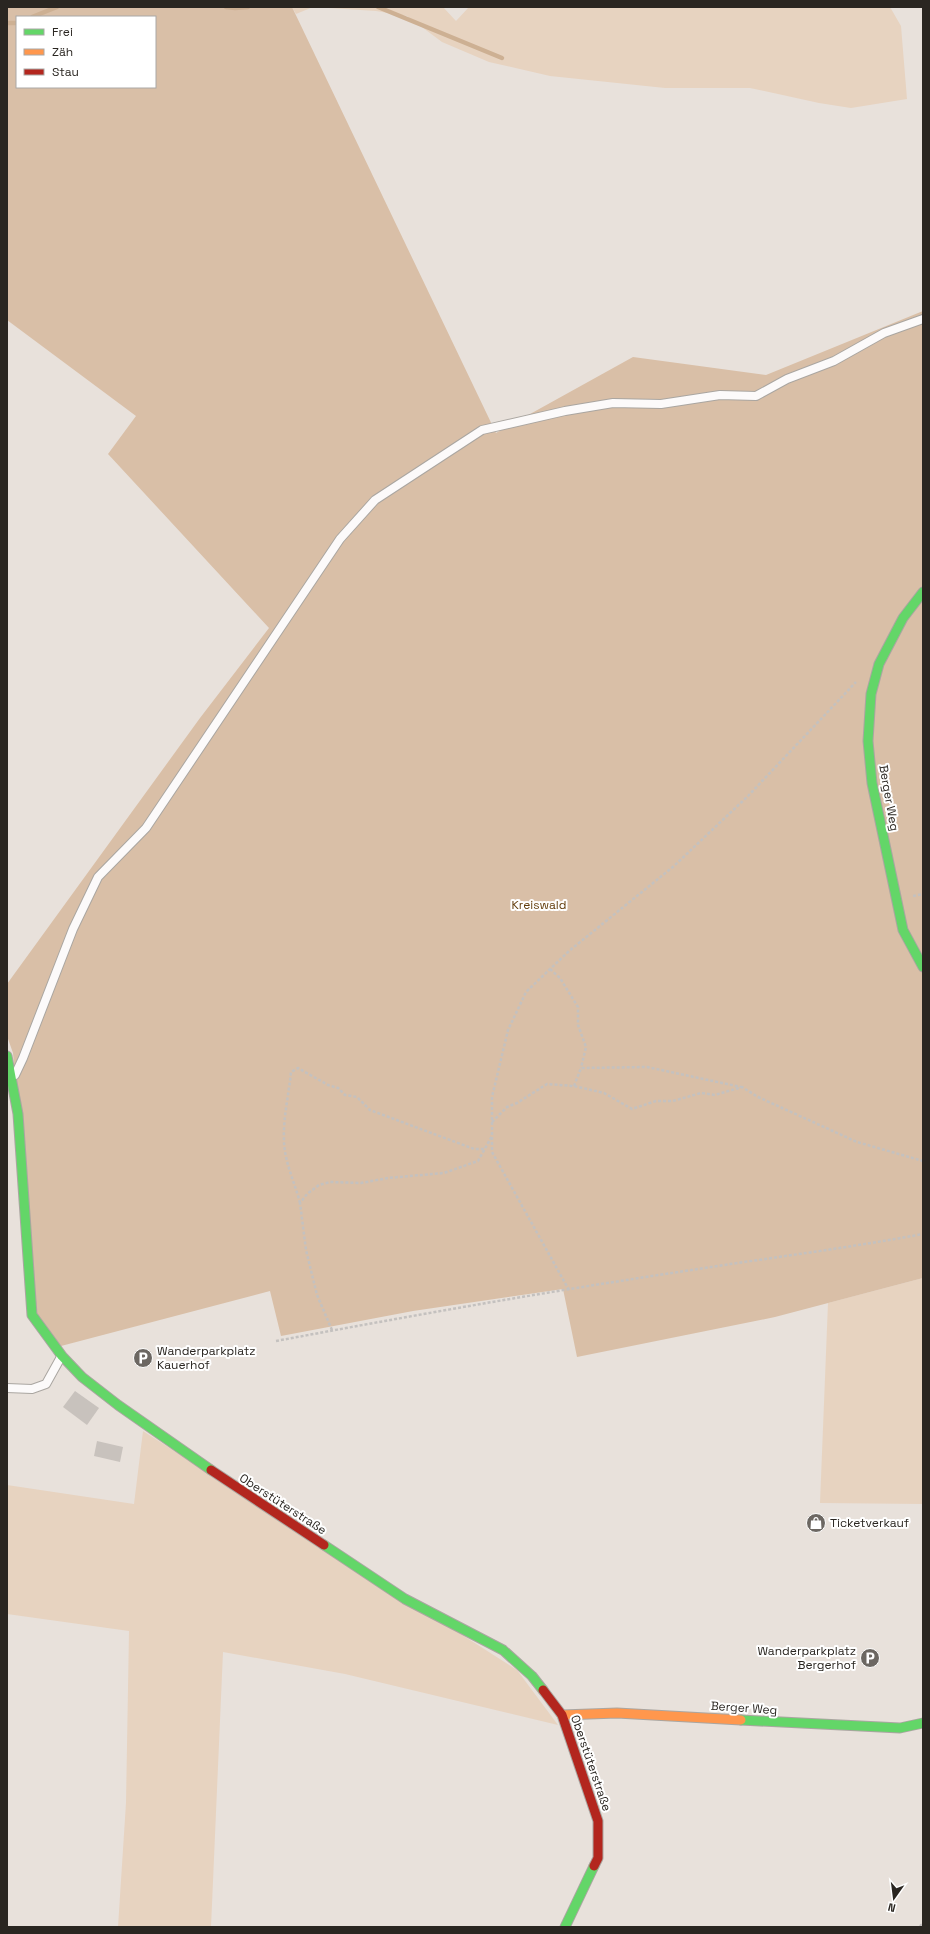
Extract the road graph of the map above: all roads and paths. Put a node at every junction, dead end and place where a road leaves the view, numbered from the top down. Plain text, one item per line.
1 (923, 319) edge
2 (923, 592) edge
3 (858, 680) dead end
4 (923, 967) edge
5 (550, 969) junction
6 (7, 1056) edge
7 (581, 1068) junction
8 (10, 1082) edge
9 (574, 1086) junction
10 (742, 1087) junction
11 (492, 1123) junction
12 (492, 1136) junction
13 (485, 1149) junction
14 (923, 1161) edge
15 (300, 1203) junction
16 (923, 1234) edge
17 (569, 1290) junction
18 (332, 1330) junction
19 (276, 1341) dead end
20 (62, 1356) junction
21 (7, 1388) edge
22 (829, 1520) dead end
23 (856, 1524) dead end
24 (562, 1715) junction
25 (923, 1723) edge
26 (923, 1925) edge
27 (565, 1927) edge
28 (920, 1927) edge

1 - 8 lane
2 - 4 street, Berger Weg
3 - 5 path
5 - 7 path
5 - 11 path
6 - 8 street, Oberstüterstraße
7 - 9 path
7 - 10 path
8 - 20 street, Oberstüterstraße
9 - 10 path
9 - 11 path
10 - 14 path
11 - 12 path
12 - 13 path
12 - 17 path
13 - 15 path
13 - 15 path
15 - 18 path
16 - 17 path
17 - 18 path
18 - 19 path
20 - 21 lane
20 - 24 street, Oberstüterstraße
22 - 23 path
24 - 25 street, Berger Weg
24 - 27 street, Oberstüterstraße
26 - 28 path

